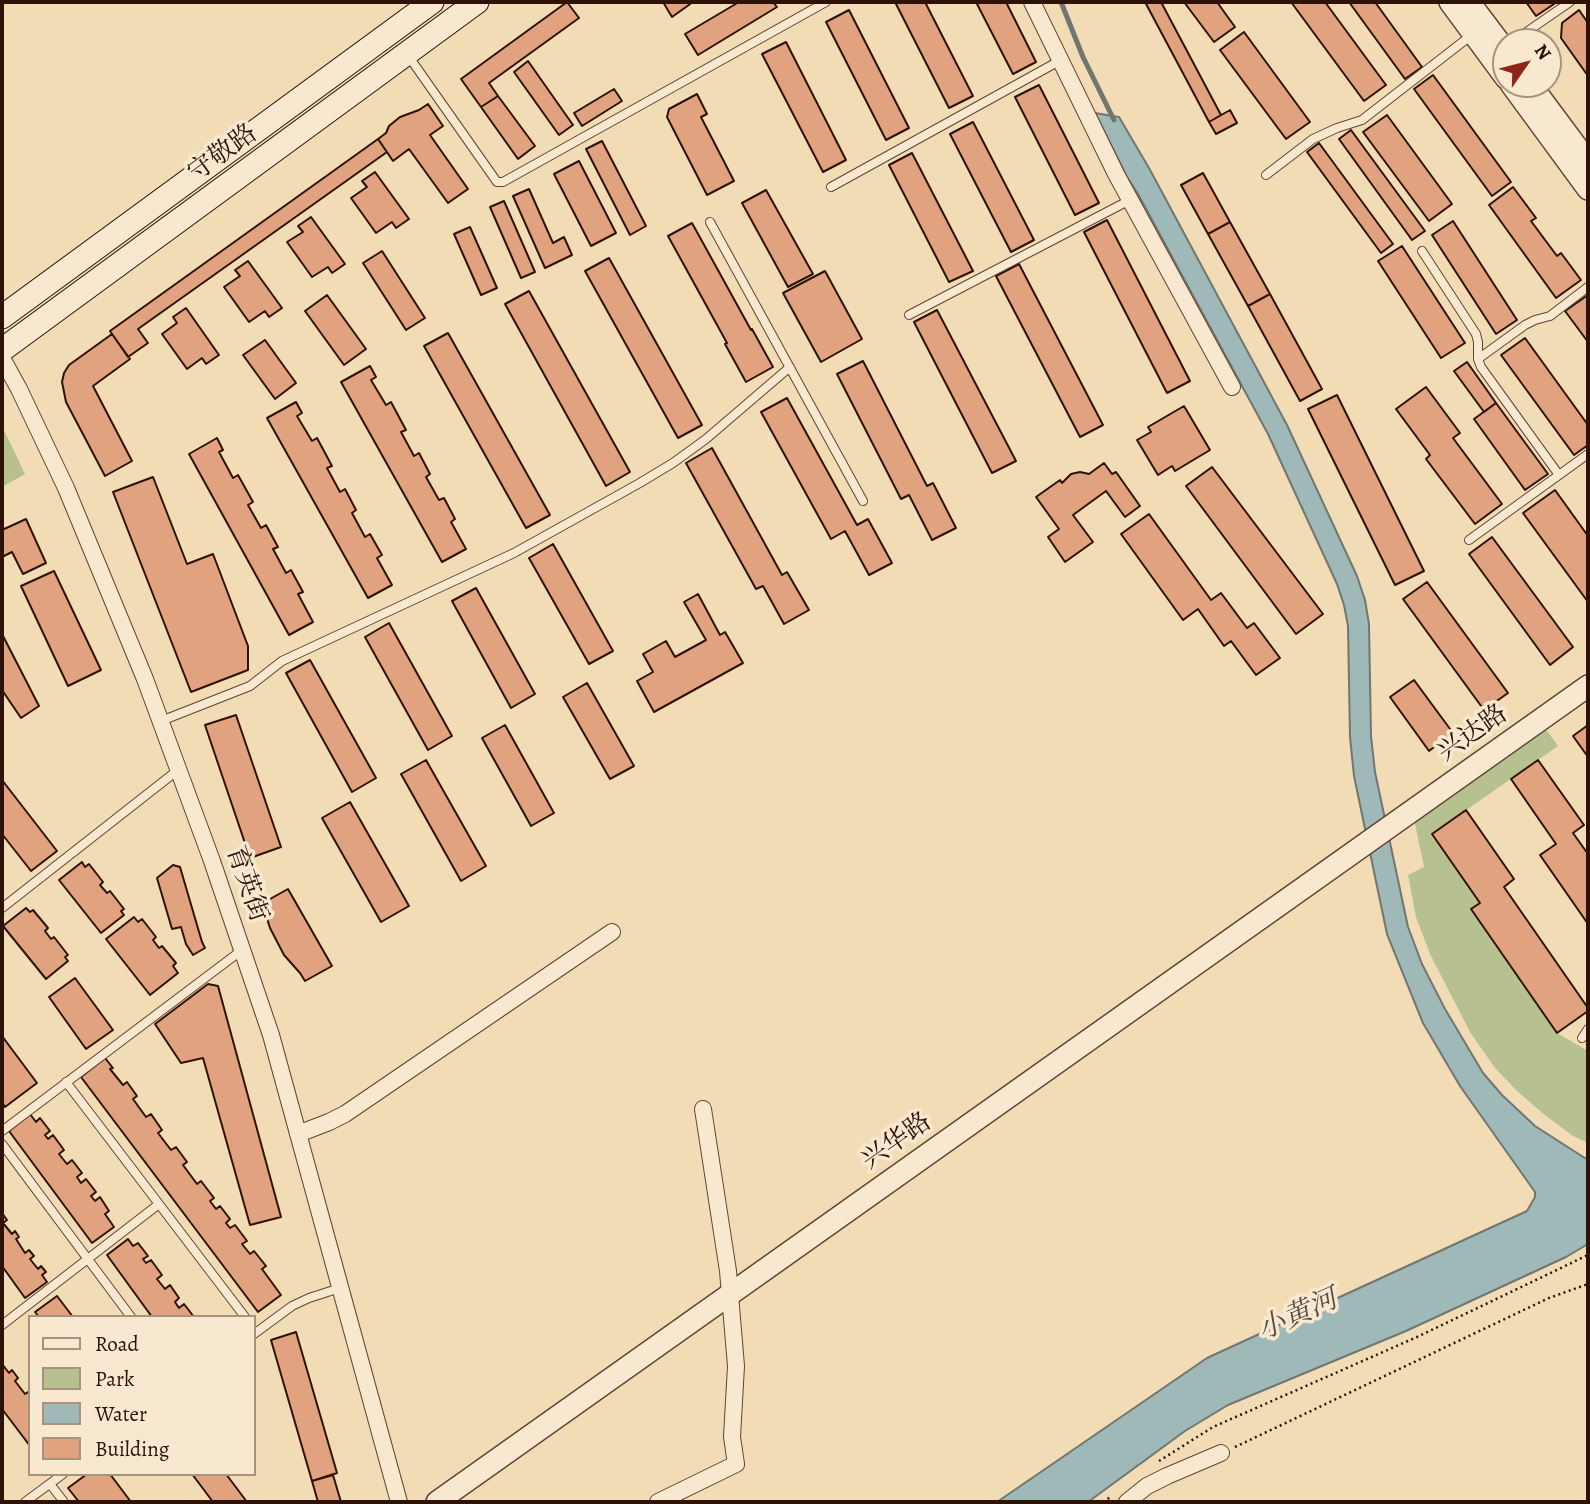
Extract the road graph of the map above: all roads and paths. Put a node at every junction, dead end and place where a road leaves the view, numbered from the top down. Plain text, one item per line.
1 (432, 2) edge
2 (477, 2) edge
3 (826, 2) edge
4 (1032, 2) edge
5 (1450, 2) edge
6 (1469, 2) edge
7 (1570, 2) edge
8 (1534, 28) edge
9 (1492, 29) edge
10 (1474, 34) junction
11 (407, 53) junction
12 (1492, 59) edge
13 (1060, 61) junction
14 (1521, 98) edge
15 (1540, 98) edge
16 (1588, 162) edge
17 (1266, 175) dead end
18 (831, 187) dead end
19 (1588, 189) edge
20 (1130, 200) junction
21 (710, 222) dead end
22 (1422, 251) dead end
23 (1588, 287) edge
24 (909, 314) dead end
25 (2, 317) edge
26 (2, 350) edge
27 (2, 358) edge
28 (1478, 359) junction
29 (790, 367) junction
30 (1232, 387) dead end
31 (1588, 454) edge
32 (1559, 475) junction
33 (863, 500) dead end
34 (1469, 540) dead end
35 (1588, 686) edge
36 (161, 721) junction
37 (178, 769) junction
38 (1390, 827) joint
39 (2, 908) edge
40 (612, 932) dead end
41 (242, 950) junction
42 (1588, 1029) edge
43 (1582, 1038) dead end
44 (66, 1082) junction
45 (703, 1109) dead end
46 (2, 1131) edge
47 (298, 1134) junction
48 (2, 1144) edge
49 (159, 1204) junction
50 (1588, 1255) edge
51 (88, 1259) junction
52 (1588, 1284) edge
53 (340, 1288) junction
54 (730, 1295) junction
55 (130, 1315) edge
56 (243, 1315) edge
57 (2, 1325) edge
58 (256, 1331) edge
59 (1221, 1453) joint
60 (1151, 1467) dead end
61 (60, 1476) edge
62 (50, 1484) junction
63 (1120, 1499) edge
64 (25, 1502) edge
65 (64, 1502) edge
66 (399, 1502) edge
67 (437, 1502) edge
68 (658, 1502) edge
69 (1103, 1502) edge

1 - 25 main road, 守敬路
2 - 11 main road, 守敬路
3 - 11 lane
4 - 13 street
5 - 10 street
6 - 9 street
7 - 8 lane
10 - 12 street
10 - 17 lane
11 - 26 main road, 守敬路
13 - 18 lane
13 - 20 street
14 - 19 street
15 - 16 street
20 - 24 lane
20 - 30 street
21 - 29 lane
22 - 28 lane
23 - 28 lane
27 - 36 street, 育英街
28 - 32 lane
29 - 33 lane
29 - 36 lane
31 - 32 lane
32 - 34 lane
35 - 38 street, 兴达路
36 - 37 street, 育英街
37 - 39 lane
37 - 41 street, 育英街
38 - 54 street, 兴华路
40 - 47 street
41 - 44 lane
41 - 47 street, 育英街
42 - 43 lane
44 - 46 lane
44 - 49 lane
45 - 54 street
47 - 53 street, 育英街
48 - 51 lane
49 - 51 lane
49 - 56 lane
50 - 60 path
51 - 55 lane
51 - 57 lane
52 - 59 path
53 - 58 lane
53 - 66 street, 育英街
54 - 67 street, 兴华路
54 - 68 street
59 - 63 street
61 - 62 lane
62 - 64 lane
62 - 65 lane
63 - 69 path

